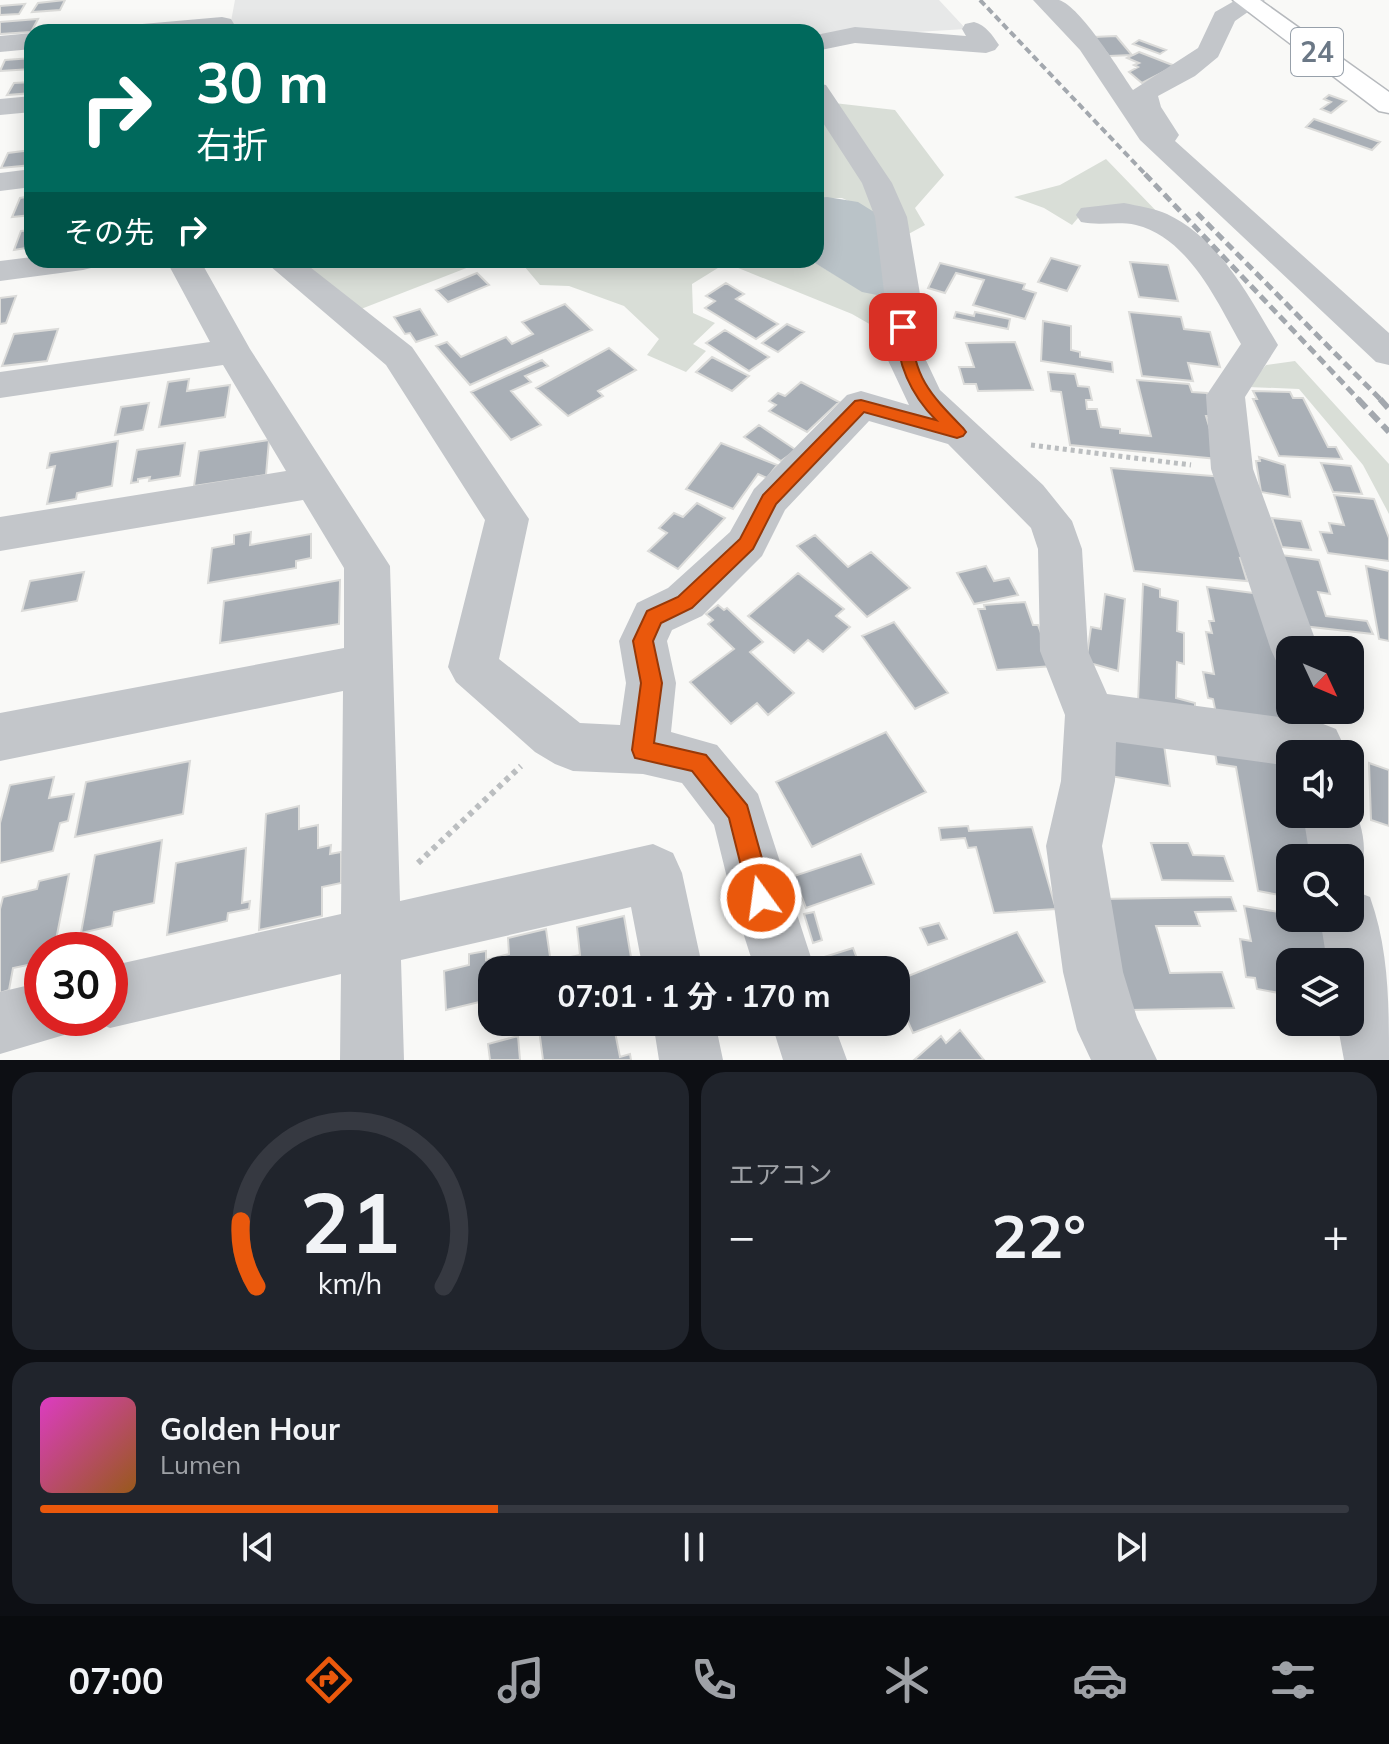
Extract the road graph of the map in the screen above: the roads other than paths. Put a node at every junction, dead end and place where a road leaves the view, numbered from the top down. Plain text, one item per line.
1 (1045, 0) edge
2 (1249, 1) edge
3 (223, 19) edge
4 (188, 24) edge
5 (974, 29) dead end
6 (824, 41) edge
7 (24, 42) edge
8 (0, 44) edge
9 (824, 103) edge
10 (24, 105) edge
11 (1389, 105) edge
12 (0, 107) edge
13 (1168, 149) junction
14 (24, 179) edge
15 (0, 182) edge
16 (1092, 215) dead end
17 (1257, 233) junction
18 (1209, 261) junction
19 (24, 268) edge
20 (187, 268) edge
21 (290, 268) edge
22 (0, 271) edge
23 (233, 351) junction
24 (1389, 353) edge
25 (0, 385) edge
26 (957, 432) junction
27 (314, 482) junction
28 (0, 534) edge
29 (1292, 636) edge
30 (368, 665) junction
31 (1091, 715) junction
32 (0, 737) edge
33 (1315, 737) edge
34 (643, 750) junction
35 (1352, 932) edge
36 (371, 936) junction
37 (670, 956) edge
38 (780, 956) edge
39 (128, 993) edge
40 (24, 1017) edge
41 (0, 1023) edge
42 (687, 1036) edge
43 (807, 1036) edge
44 (372, 1060) edge
45 (691, 1060) edge
46 (815, 1060) edge
47 (1125, 1060) edge
48 (1376, 1060) edge

1 - 13 street
2 - 11 highway, 24
2 - 13 street
3 - 4 street
5 - 6 street
7 - 8 street
9 - 26 street
10 - 12 street
13 - 17 street
14 - 15 street
16 - 18 street
17 - 18 street
17 - 24 street
18 - 29 street
19 - 22 street
20 - 23 street
21 - 34 street
23 - 25 street
23 - 27 street
26 - 31 street
26 - 34 street
27 - 28 street
27 - 30 street
30 - 32 street
30 - 36 street
31 - 33 street
31 - 47 street
34 - 38 street
35 - 48 street
36 - 37 street
36 - 39 street
36 - 44 street
40 - 41 street
42 - 45 street
43 - 46 street

